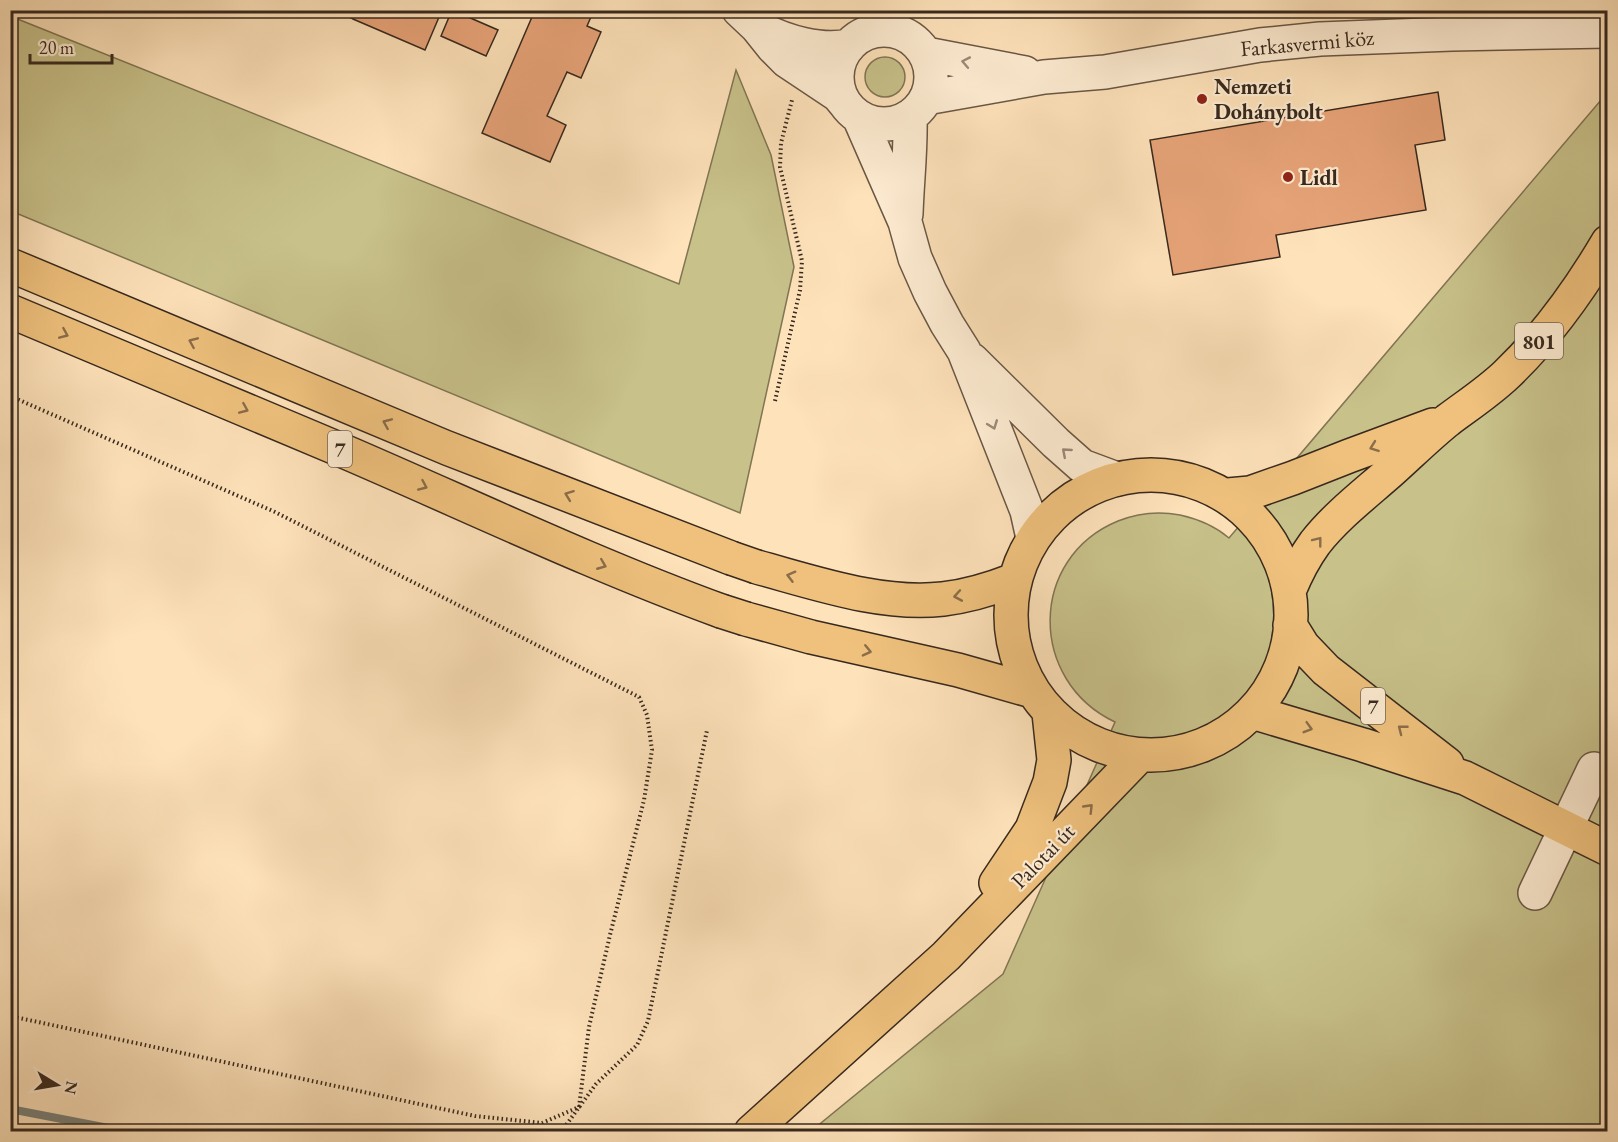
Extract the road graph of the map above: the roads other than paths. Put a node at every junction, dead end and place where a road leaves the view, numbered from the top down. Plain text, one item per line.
1 (748, 19) edge
2 (860, 31) edge
3 (1608, 31) edge
4 (915, 35) edge
5 (1044, 77) junction
6 (918, 108) junction
7 (854, 112) junction
8 (905, 222) junction
9 (1608, 242) edge
10 (10, 265) edge
11 (10, 311) edge
12 (964, 351) junction
13 (1449, 420) junction
14 (1117, 479) junction
15 (1228, 495) junction
16 (1033, 538) junction
17 (1014, 580) junction
18 (1289, 591) junction
19 (1290, 625) junction
20 (1041, 702) junction
21 (1252, 712) junction
22 (1139, 756) junction
23 (1594, 769) dead end
24 (1465, 778) junction
25 (1566, 828) junction
26 (1608, 849) edge
27 (1536, 893) dead end
28 (946, 956) junction
29 (751, 1131) edge

1 - 2 street
1 - 7 street
2 - 4 street
2 - 7 street
3 - 5 street, Farkasvermi köz
5 -> 4 street, Farkasvermi köz
4 - 6 street
5 - 6 street, Farkasvermi köz
6 - 7 street
6 - 8 street
7 - 8 street
8 - 12 street
9 - 13 main road, 801
17 -> 10 main road, 7
11 -> 20 main road, 7
14 -> 12 street
12 -> 16 street
13 -> 15 main road, 801
18 -> 13 main road, 801
14 - 15 main road, 7
14 - 16 main road, 7
15 - 18 main road, 7
16 - 17 main road, 7
17 - 20 main road, 7
18 - 19 main road, 7
19 - 21 main road, 7
24 -> 19 main road, 7
20 - 22 main road, 7
20 - 28 main road, Palotai út
21 - 22 main road, 7
21 -> 24 main road, 7
28 -> 22 main road, Palotai út
23 - 25 street
24 - 25 main road, 7
25 - 26 main road, 7
25 - 27 street
28 - 29 main road, Palotai út

